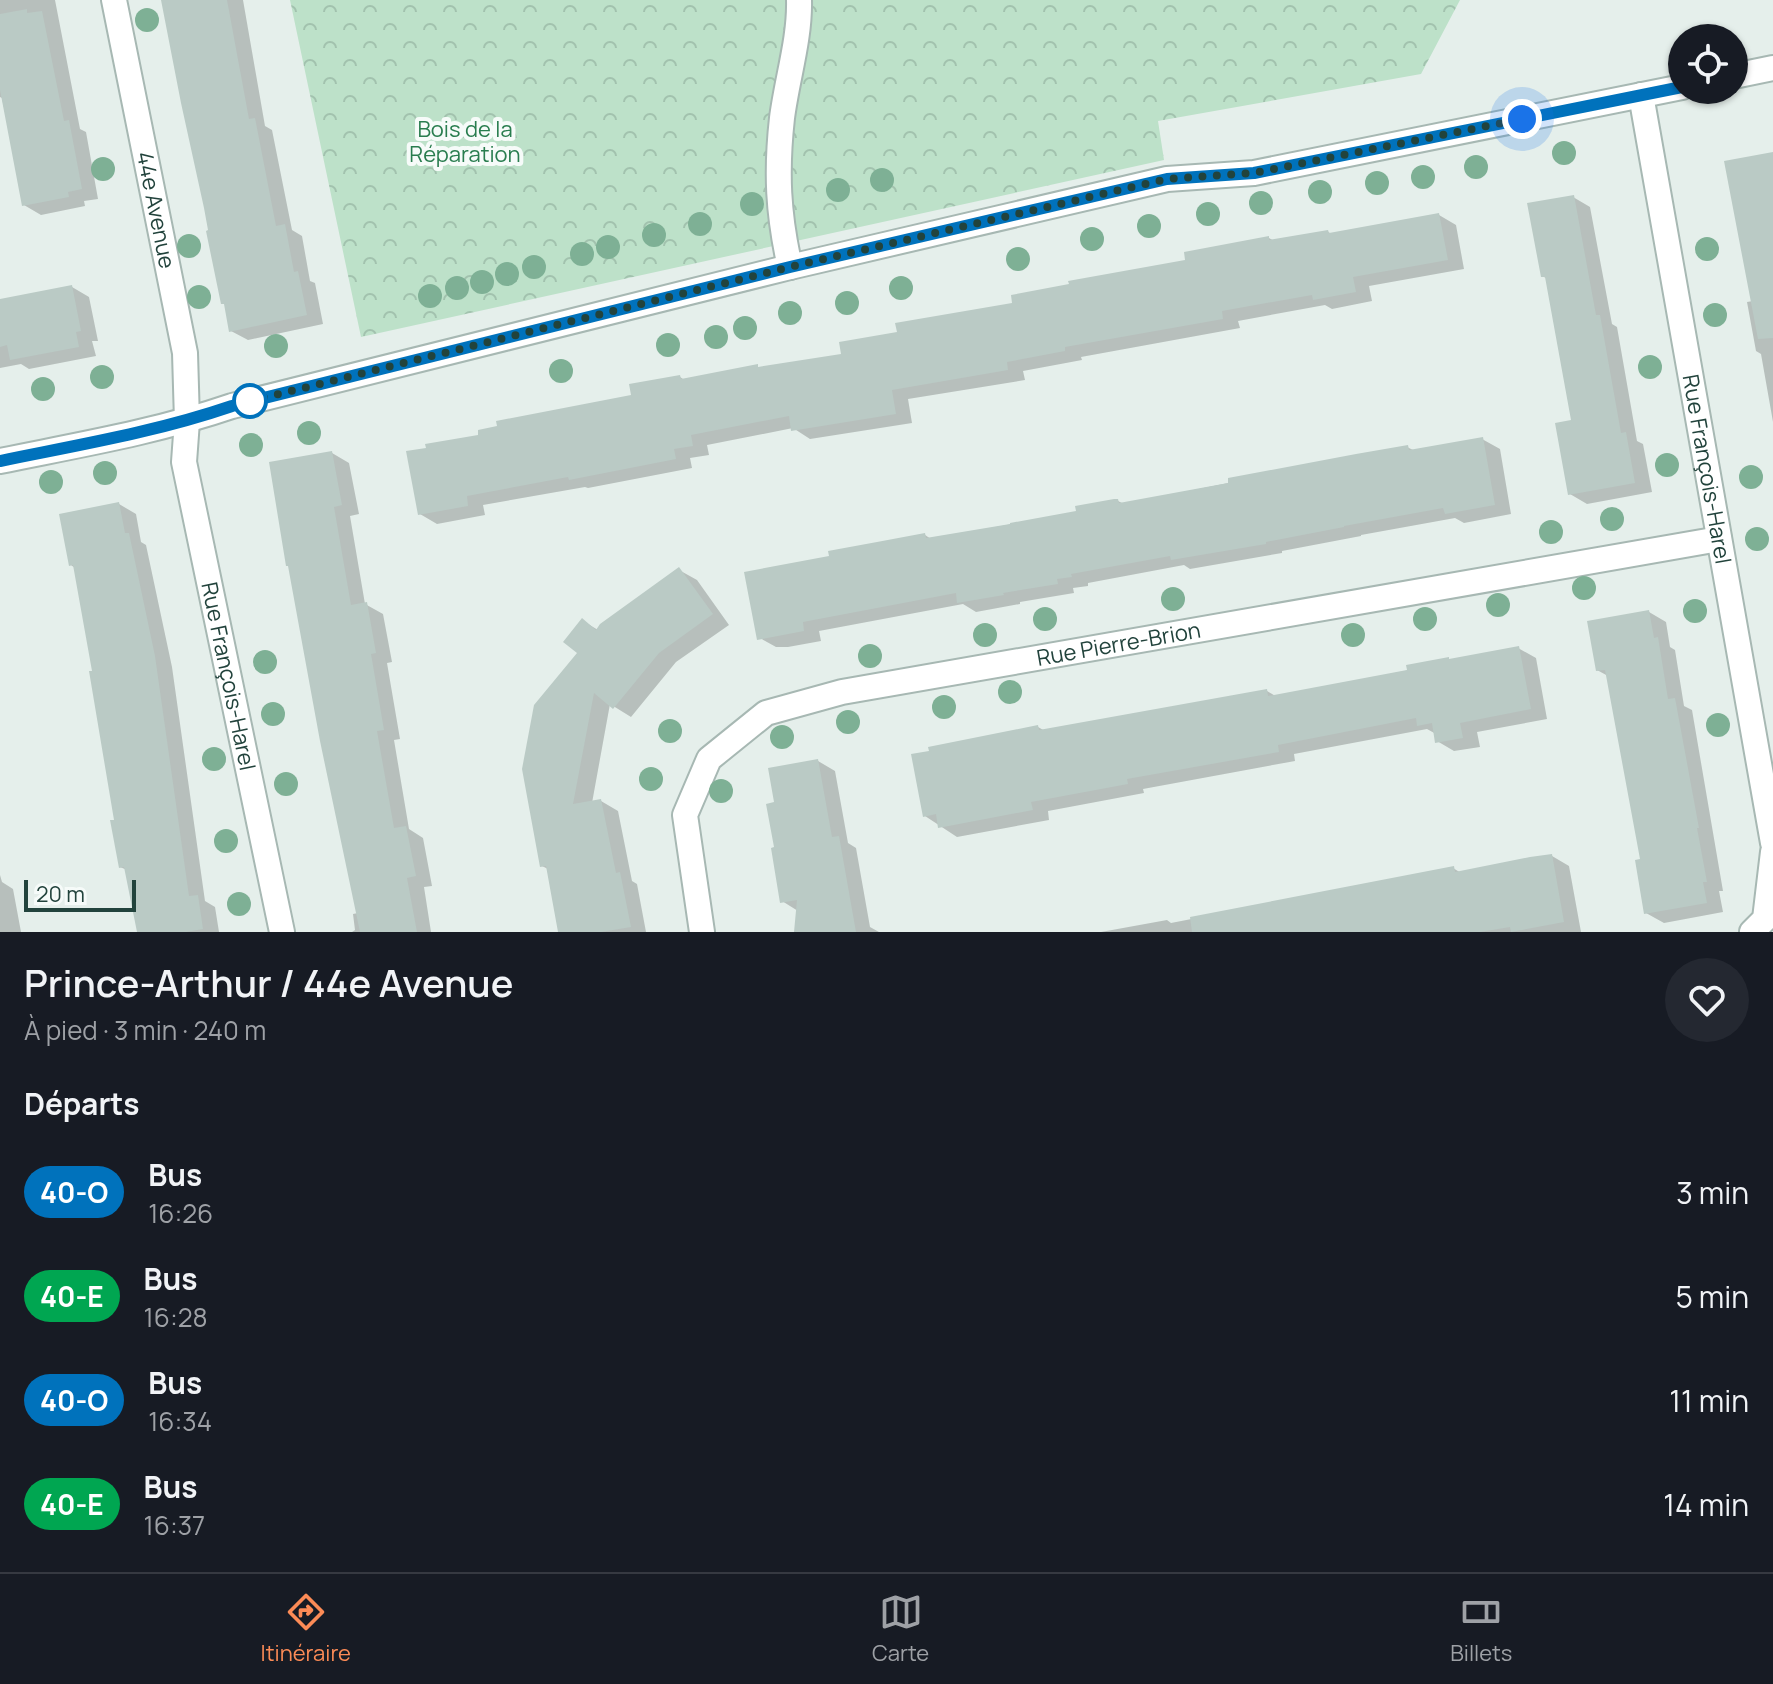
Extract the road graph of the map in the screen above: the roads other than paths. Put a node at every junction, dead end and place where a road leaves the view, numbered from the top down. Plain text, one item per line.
1 (114, 0) edge
2 (799, 0) edge
3 (1773, 68) edge
4 (1748, 73) edge
5 (1668, 90) edge
6 (1641, 95) junction
7 (790, 267) junction
8 (187, 421) junction
9 (0, 461) edge
10 (1719, 539) junction
11 (1773, 843) edge
12 (1773, 852) edge
13 (282, 932) edge
14 (702, 932) edge
15 (1752, 932) edge

1 - 8 street, 44e Avenue
2 - 7 street
3 - 4 street
5 - 6 street
6 - 7 street
6 - 10 street, Rue François-Harel
7 - 8 street
8 - 9 street
8 - 13 street, Rue François-Harel
10 - 11 street, Rue François-Harel
10 - 14 street, Rue Pierre-Brion
12 - 15 street

